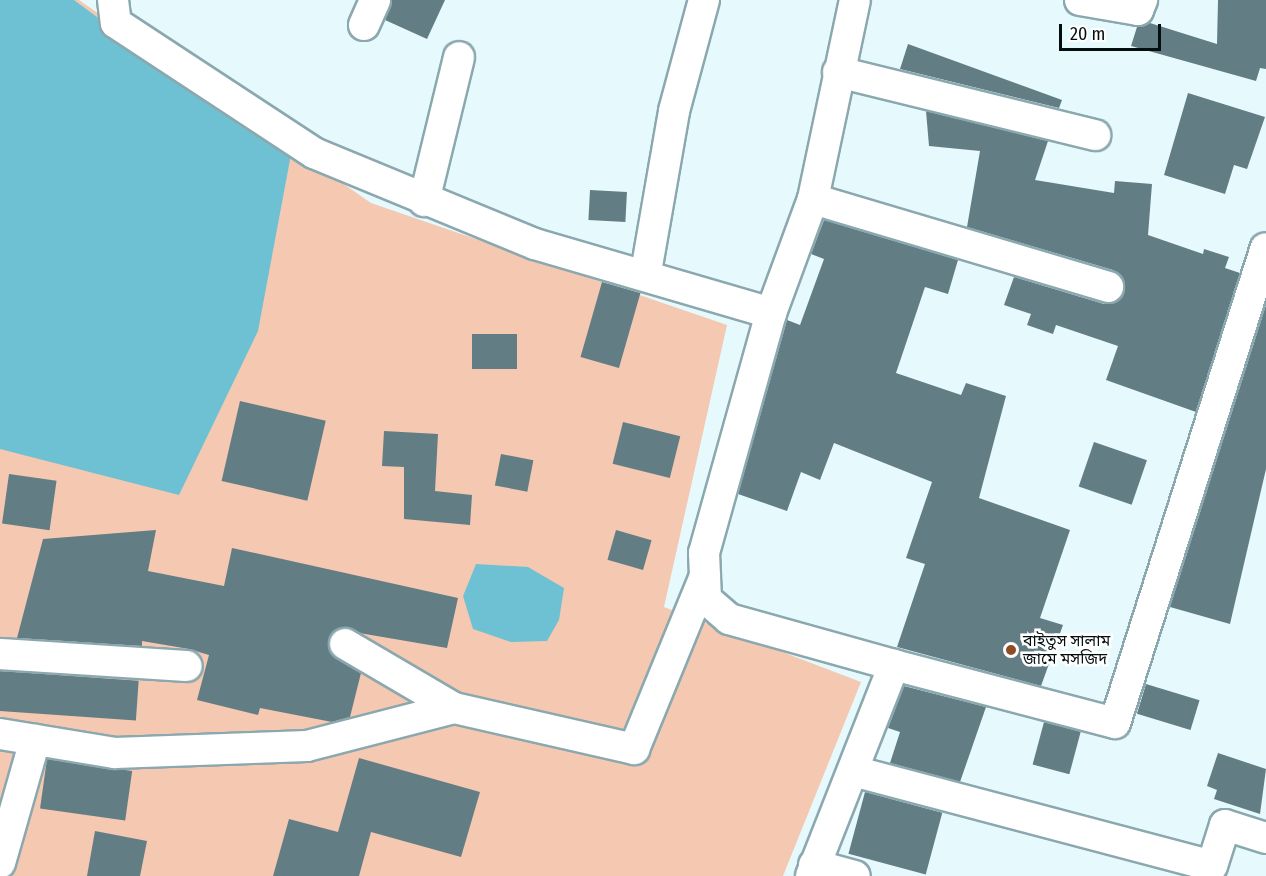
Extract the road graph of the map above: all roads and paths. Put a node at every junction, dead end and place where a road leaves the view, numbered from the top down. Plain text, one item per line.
1 (112, 0) edge
2 (704, 0) edge
3 (855, 0) edge
4 (1080, 0) edge
5 (1142, 0) edge
6 (459, 57) dead end
7 (838, 72) junction
8 (1095, 135) dead end
9 (813, 199) junction
10 (424, 201) junction
11 (1266, 248) edge
12 (646, 272) junction
13 (1107, 288) dead end
14 (771, 313) junction
15 (705, 576) junction
16 (345, 644) dead end
17 (0, 654) edge
18 (894, 665) junction
19 (186, 666) dead end
20 (454, 708) junction
21 (0, 734) edge
22 (35, 740) junction
23 (853, 771) junction
24 (1266, 838) edge
25 (0, 863) edge
26 (812, 870) edge
27 (855, 876) edge

1 - 10 street
2 - 12 street
3 - 7 street
4 - 5 street
6 - 10 street
7 - 8 street
7 - 9 street
9 - 13 street
9 - 14 street
10 - 12 street
11 - 18 street
12 - 14 street
14 - 15 street
15 - 18 street
15 - 20 street
16 - 20 street
17 - 19 street
18 - 23 street
20 - 22 street
21 - 22 street
22 - 25 street
23 - 24 street
23 - 26 street
26 - 27 street

